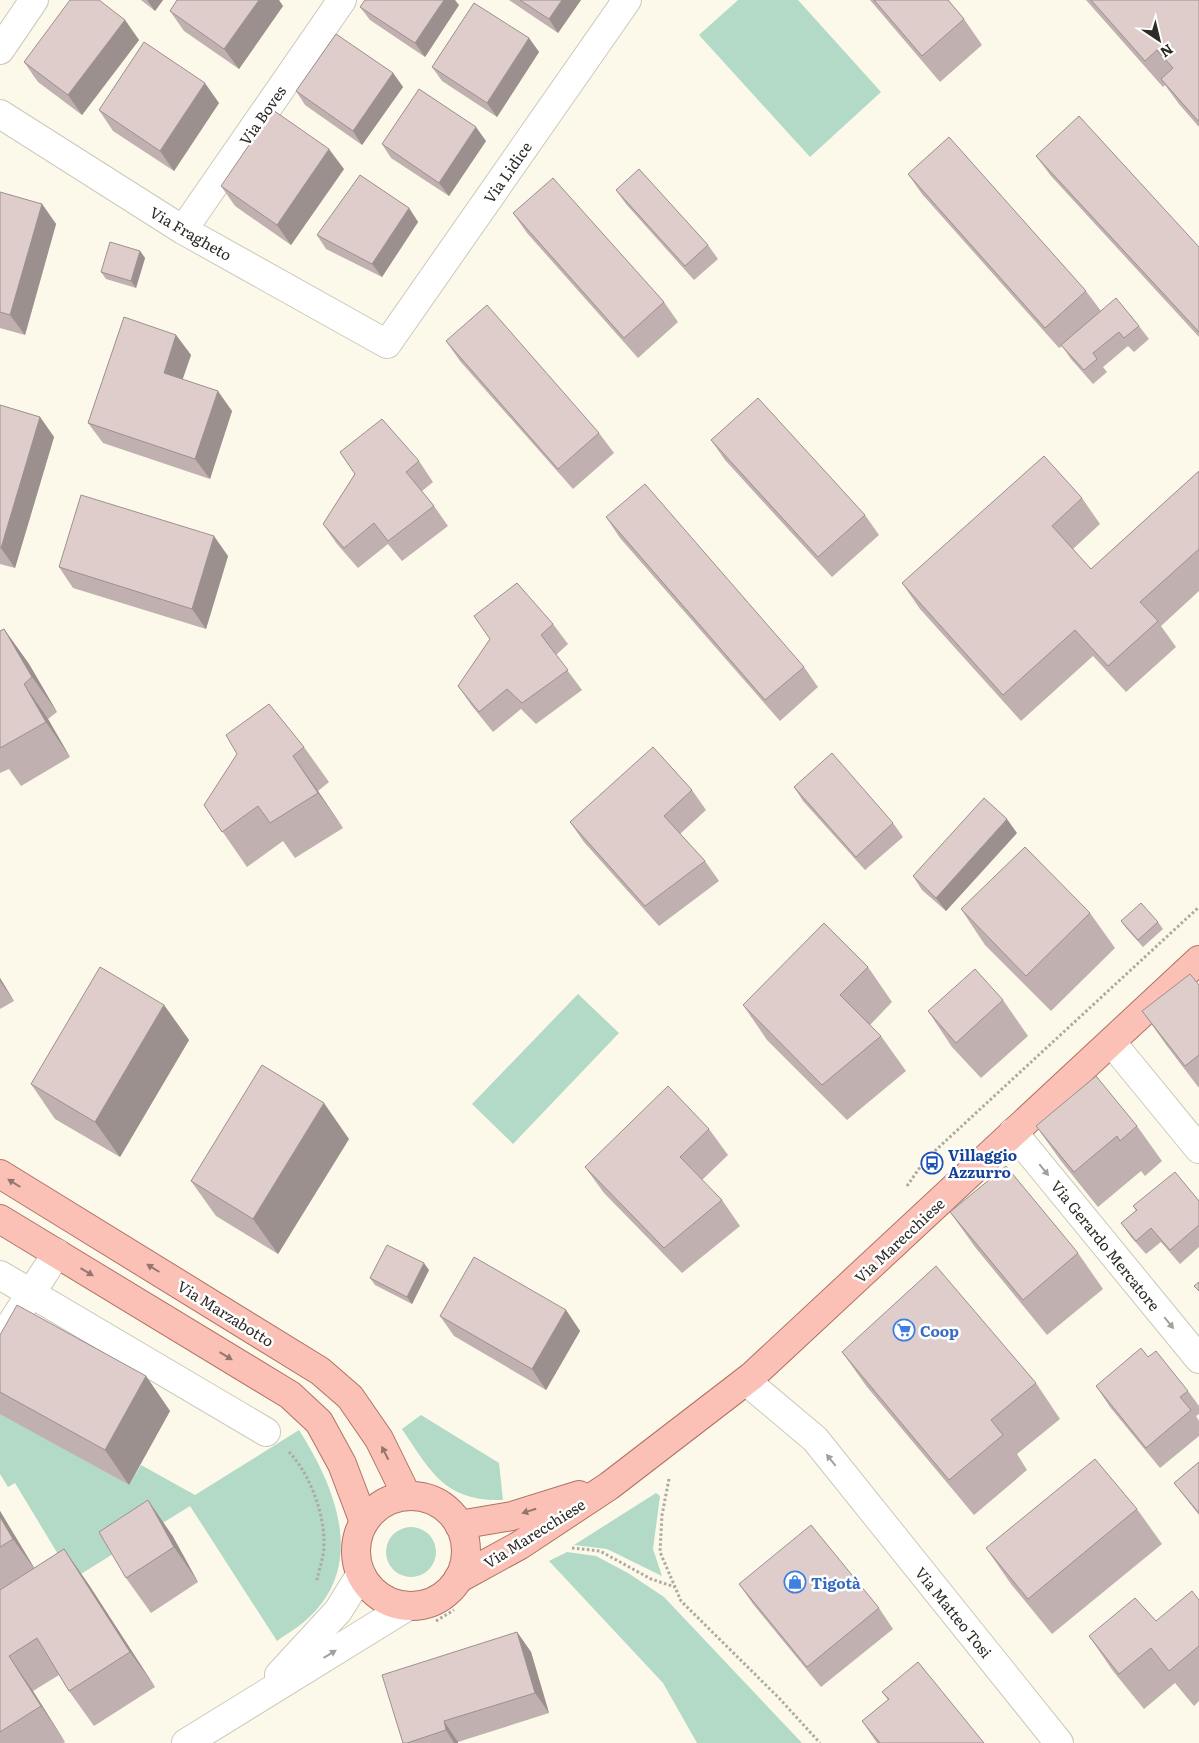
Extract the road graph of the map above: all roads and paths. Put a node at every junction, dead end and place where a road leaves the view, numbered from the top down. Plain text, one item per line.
1 (34, 0) edge
2 (342, 0) edge
3 (627, 0) edge
4 (1, 46) edge
5 (0, 114) edge
6 (183, 230) junction
7 (387, 344) joint
8 (1199, 907) edge
9 (1199, 960) edge
10 (1112, 1043) junction
11 (1013, 1132) junction
12 (1199, 1150) edge
13 (0, 1174) edge
14 (904, 1191) dead end
15 (0, 1219) edge
16 (57, 1254) junction
17 (0, 1275) edge
18 (31, 1294) junction
19 (0, 1341) edge
20 (1199, 1359) edge
21 (746, 1381) junction
22 (266, 1432) joint
23 (670, 1474) dead end
24 (609, 1486) junction
25 (407, 1496) junction
26 (364, 1522) junction
27 (459, 1525) junction
28 (566, 1548) dead end
29 (361, 1574) junction
30 (458, 1579) junction
31 (317, 1580) dead end
32 (675, 1588) junction
33 (408, 1606) junction
34 (258, 1697) junction
35 (186, 1743) edge
36 (820, 1743) edge
37 (1059, 1743) edge

1 - 4 street
2 - 6 street, Via Boves
3 - 7 street, Via Lidice
5 - 6 street, Via Fragheto
6 - 7 street, Via Fragheto
8 - 14 path
9 - 10 main road, Via Marecchiese
10 - 11 main road, Via Marecchiese
10 - 12 street
11 -> 20 street, Via Gerardo Mercatore
11 - 21 main road, Via Marecchiese
25 -> 13 main road, Via Marzabotto
15 - 16 main road
16 - 18 street
16 -> 26 main road
17 - 18 street
18 - 19 street
18 - 22 street
21 - 24 main road, Via Marecchiese
37 -> 21 street, Via Matteo Tosi
22 - 31 path
23 - 32 path
24 -> 27 main road, Via Marecchiese
24 - 30 main road, Via Marecchiese
25 - 26 main road
25 - 27 main road
26 - 29 main road
27 - 30 main road
28 - 32 path
29 - 33 main road
29 - 34 street
30 - 33 main road
32 - 36 path
34 -> 33 street
34 - 35 street

